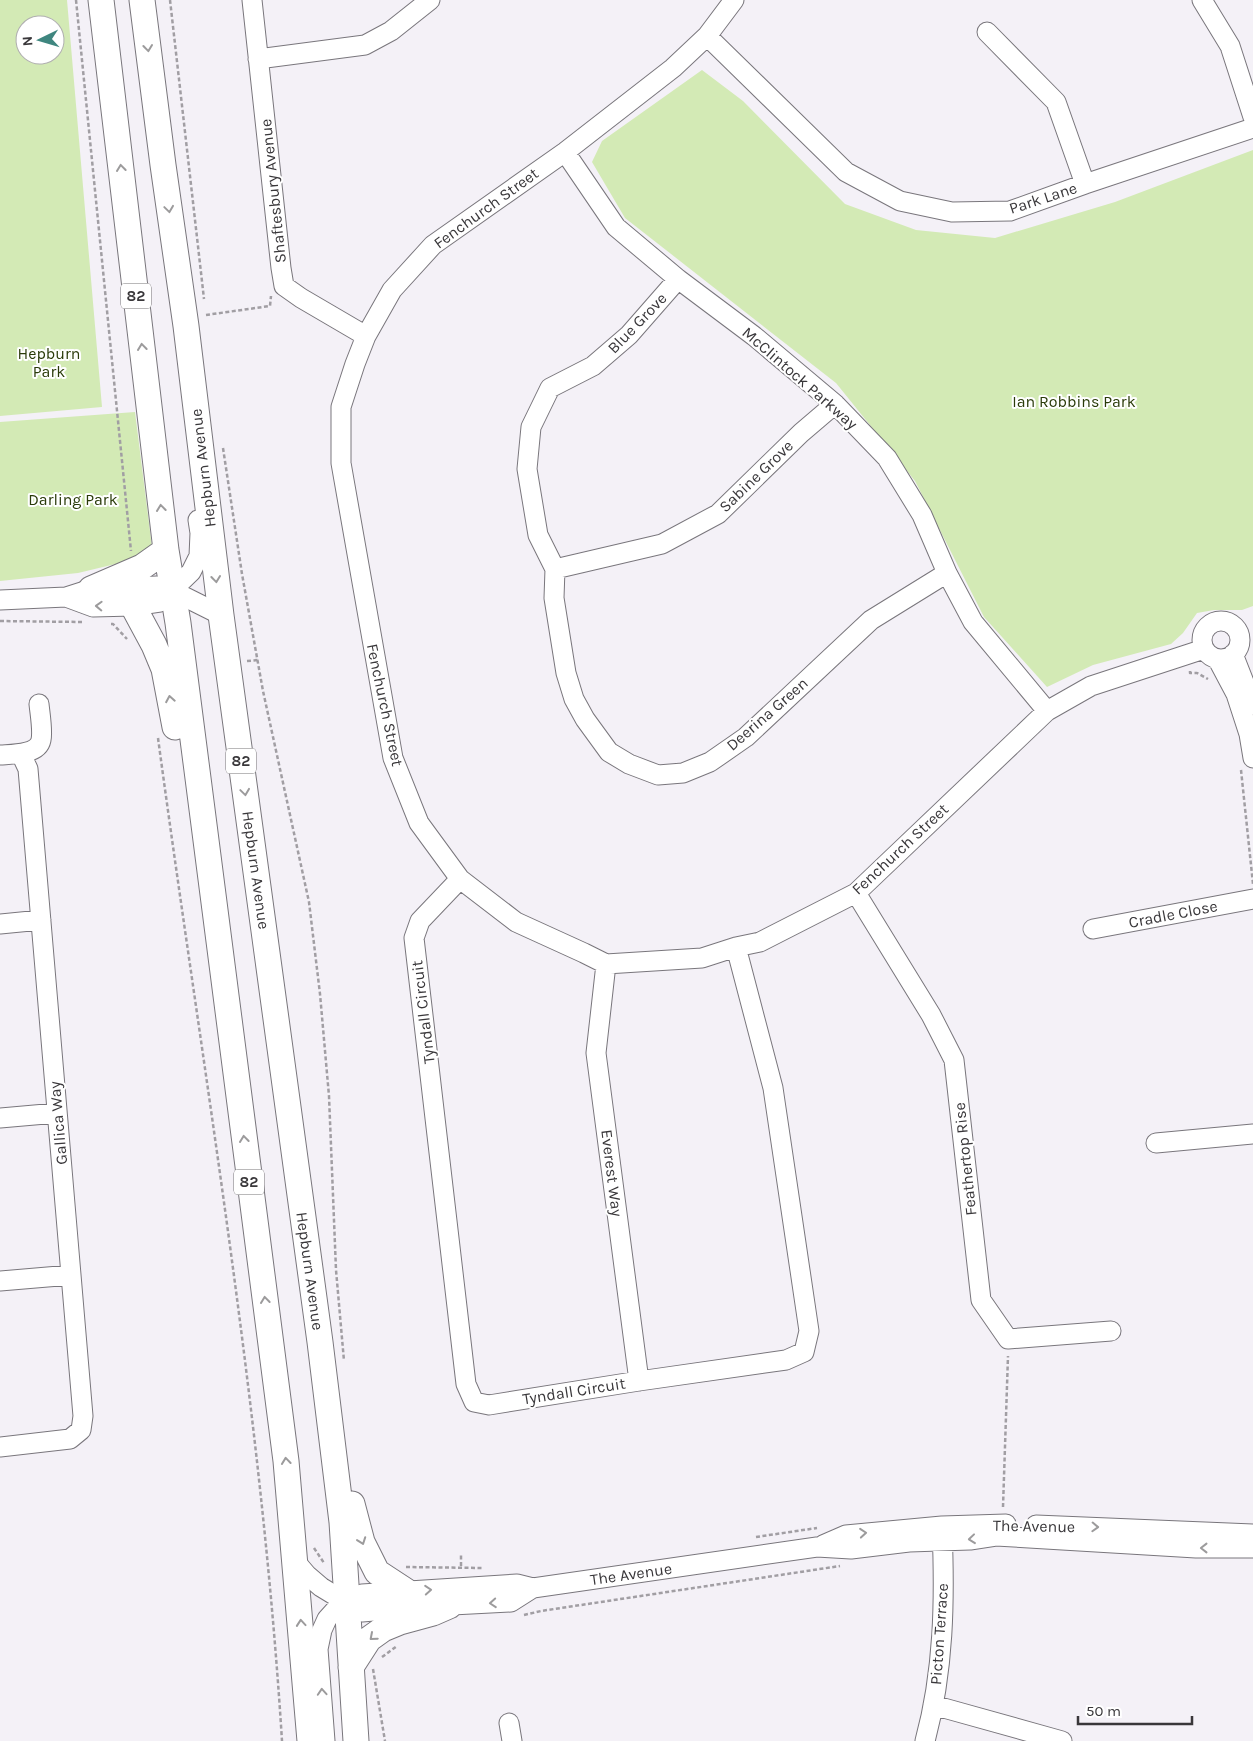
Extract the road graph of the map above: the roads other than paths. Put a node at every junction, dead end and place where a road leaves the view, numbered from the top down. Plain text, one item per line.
1 (101, 0) edge
2 (142, 0) edge
3 (252, 0) edge
4 (430, 0) edge
5 (734, 0) edge
6 (1202, 0) edge
7 (987, 32) dead end
8 (707, 36) junction
9 (258, 59) junction
10 (1253, 117) edge
11 (1253, 128) edge
12 (565, 152) junction
13 (1086, 184) junction
14 (678, 279) junction
15 (196, 323) junction
16 (366, 336) junction
17 (834, 404) junction
18 (166, 550) junction
19 (555, 569) junction
20 (947, 573) junction
21 (91, 589) junction
22 (173, 591) junction
23 (66, 597) junction
24 (0, 600) edge
25 (133, 606) junction
26 (221, 615) junction
27 (1246, 629) edge
28 (1218, 654) junction
29 (39, 704) dead end
30 (1253, 705) edge
31 (1047, 711) junction
32 (21, 754) junction
33 (0, 755) edge
34 (1246, 761) edge
35 (208, 865) junction
36 (460, 878) junction
37 (856, 893) junction
38 (1253, 899) edge
39 (41, 920) junction
40 (0, 924) edge
41 (1094, 929) dead end
42 (736, 947) junction
43 (606, 964) junction
44 (57, 1112) junction
45 (0, 1118) edge
46 (1253, 1134) edge
47 (1156, 1144) dead end
48 (71, 1274) junction
49 (0, 1281) edge
50 (1111, 1331) dead end
51 (320, 1342) junction
52 (639, 1381) junction
53 (0, 1447) edge
54 (942, 1533) junction
55 (1253, 1534) edge
56 (1253, 1548) edge
57 (295, 1561) junction
58 (533, 1588) junction
59 (406, 1591) junction
60 (348, 1604) junction
61 (450, 1606) junction
62 (351, 1667) junction
63 (933, 1705) junction
64 (310, 1741) edge
65 (325, 1741) edge
66 (356, 1741) edge
67 (925, 1741) edge
68 (1062, 1741) edge

18 -> 1 main road, 82
2 -> 15 main road, Hepburn Avenue / 82
3 - 9 street, Shaftesbury Avenue
4 - 9 street
5 - 8 street, Fenchurch Street
6 - 10 street
7 - 13 street
8 - 12 street, Fenchurch Street
8 - 13 street, Park Lane
9 - 16 street, Shaftesbury Avenue
11 - 13 street, Park Lane
12 - 14 street, McClintock Parkway
12 - 16 street, Fenchurch Street
14 - 17 street, McClintock Parkway
14 - 19 street, Blue Grove
15 - 22 street
15 -> 26 main road, Hepburn Avenue / 82
16 - 36 street, Fenchurch Street
17 - 19 street, Sabine Grove
17 - 20 street, McClintock Parkway
18 - 21 main road
18 - 22 main road, 82
19 - 20 street, Deerina Green
20 - 31 street, McClintock Parkway
21 - 22 street
21 - 23 street
22 - 25 street
22 - 26 street
22 - 35 main road, 82
23 - 24 street
25 -> 23 street
35 -> 25 main road
26 -> 51 main road, Hepburn Avenue / 82
27 - 28 street
27 - 28 street
28 - 30 street
28 - 31 street, Fenchurch Street
28 - 34 street
29 - 32 street
31 - 37 street, Fenchurch Street
32 - 33 street
32 - 39 street, Gallica Way
57 -> 35 main road, 82
36 - 43 street, Fenchurch Street
36 - 52 street, Tyndall Circuit
37 - 42 street, Fenchurch Street
37 - 50 street, Feathertop Rise
38 - 41 street, Cradle Close
39 - 40 street
39 - 44 street, Gallica Way
42 - 43 street, Fenchurch Street
42 - 52 street, Tyndall Circuit
43 - 52 street, Everest Way
44 - 45 street
44 - 48 street, Gallica Way
46 - 47 street
48 - 49 street
48 - 53 street, Gallica Way
51 -> 59 main road
51 - 60 main road, Hepburn Avenue / 82
54 -> 55 street, The Avenue
56 -> 54 street, The Avenue
54 - 58 street, The Avenue
54 - 63 street, Picton Terrace
57 - 60 street, The Avenue
64 -> 57 main road, 82
59 -> 58 street, The Avenue
58 -> 61 street, The Avenue
59 - 60 street, The Avenue
60 - 61 street, The Avenue
60 - 62 main road, Hepburn Avenue / 82
65 -> 60 street, The Avenue
61 -> 62 main road
62 - 66 main road, Hepburn Avenue / 82
63 - 67 street, Picton Terrace
63 - 68 street

